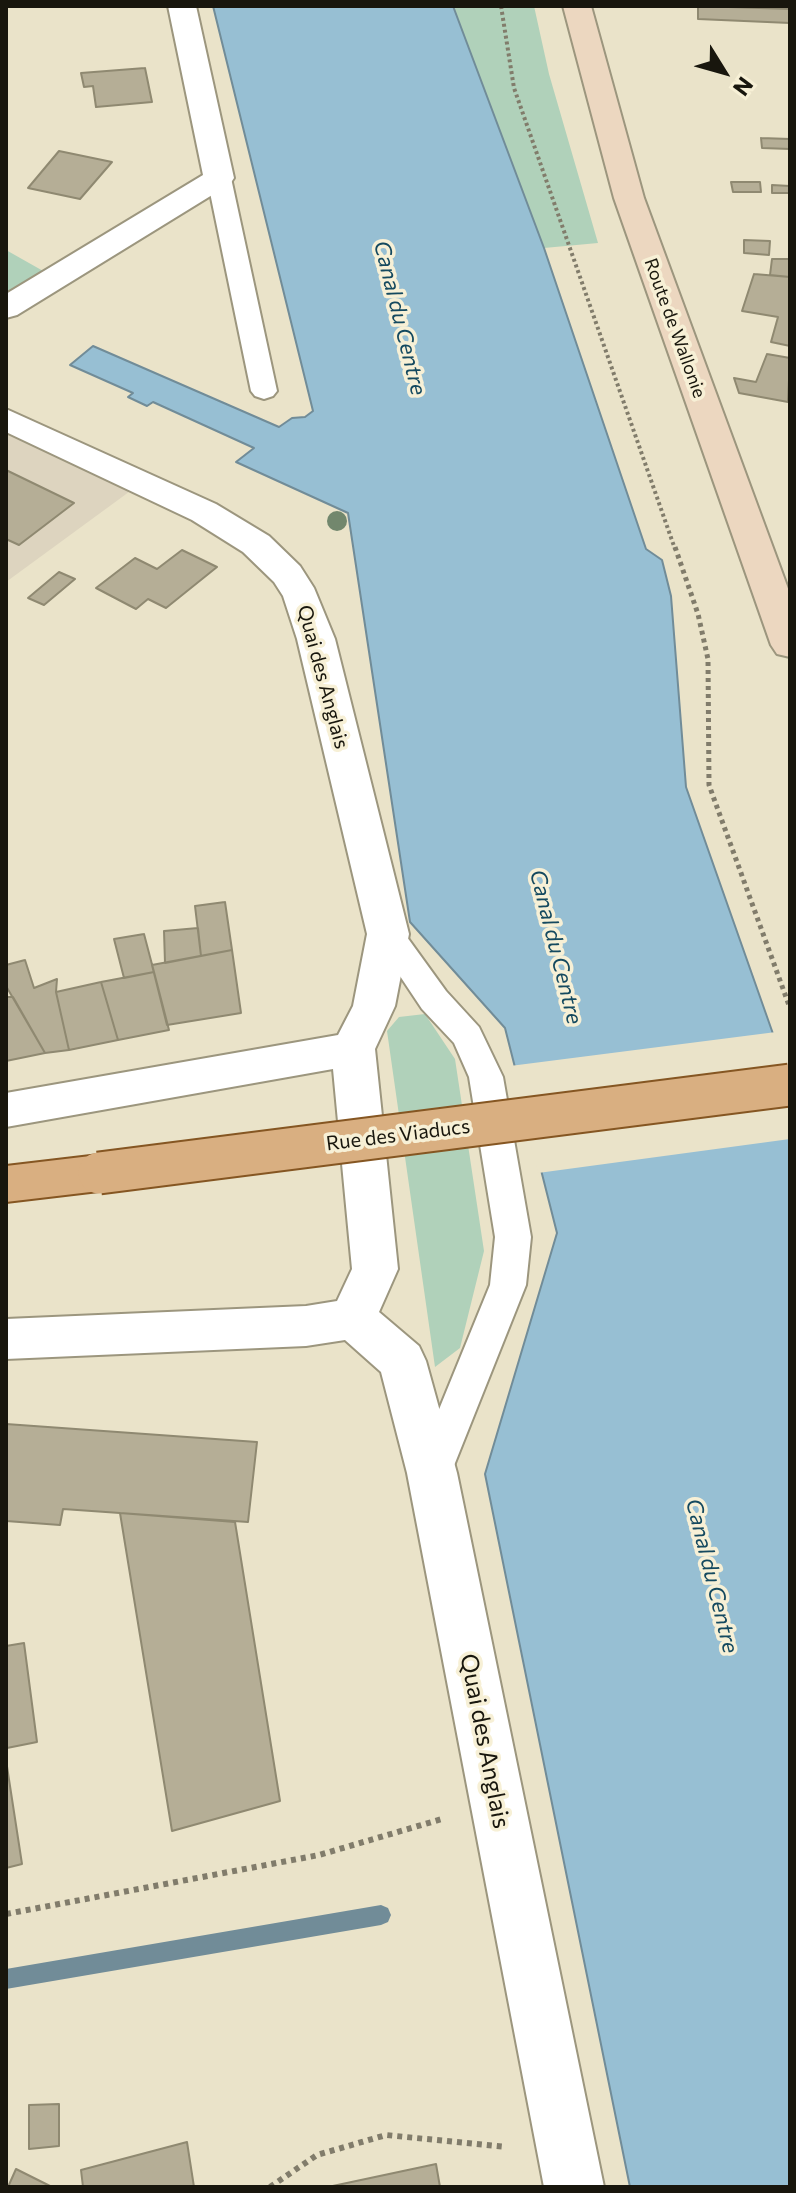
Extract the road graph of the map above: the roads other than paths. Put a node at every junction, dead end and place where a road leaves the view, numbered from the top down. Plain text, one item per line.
1 (182, 6) edge
2 (577, 6) edge
3 (219, 178) junction
4 (6, 308) edge
5 (264, 391) dead end
6 (6, 419) edge
7 (790, 645) edge
8 (388, 934) junction
9 (353, 1049) junction
10 (790, 1085) edge
11 (6, 1110) edge
12 (6, 1184) edge
13 (353, 1318) junction
14 (6, 1339) edge
15 (432, 1473) junction
16 (570, 2170) edge

1 - 3 street
2 - 7 main road, Route de Wallonie
3 - 4 street
3 - 5 lane
6 - 8 street, Quai des Anglais
8 - 9 street, Quai des Anglais
8 - 15 lane
9 - 11 street
9 - 13 street
10 - 12 main road, Rue des Viaducs, bridge
13 - 14 street
13 - 15 street, Quai des Anglais
15 - 16 street, Quai des Anglais

